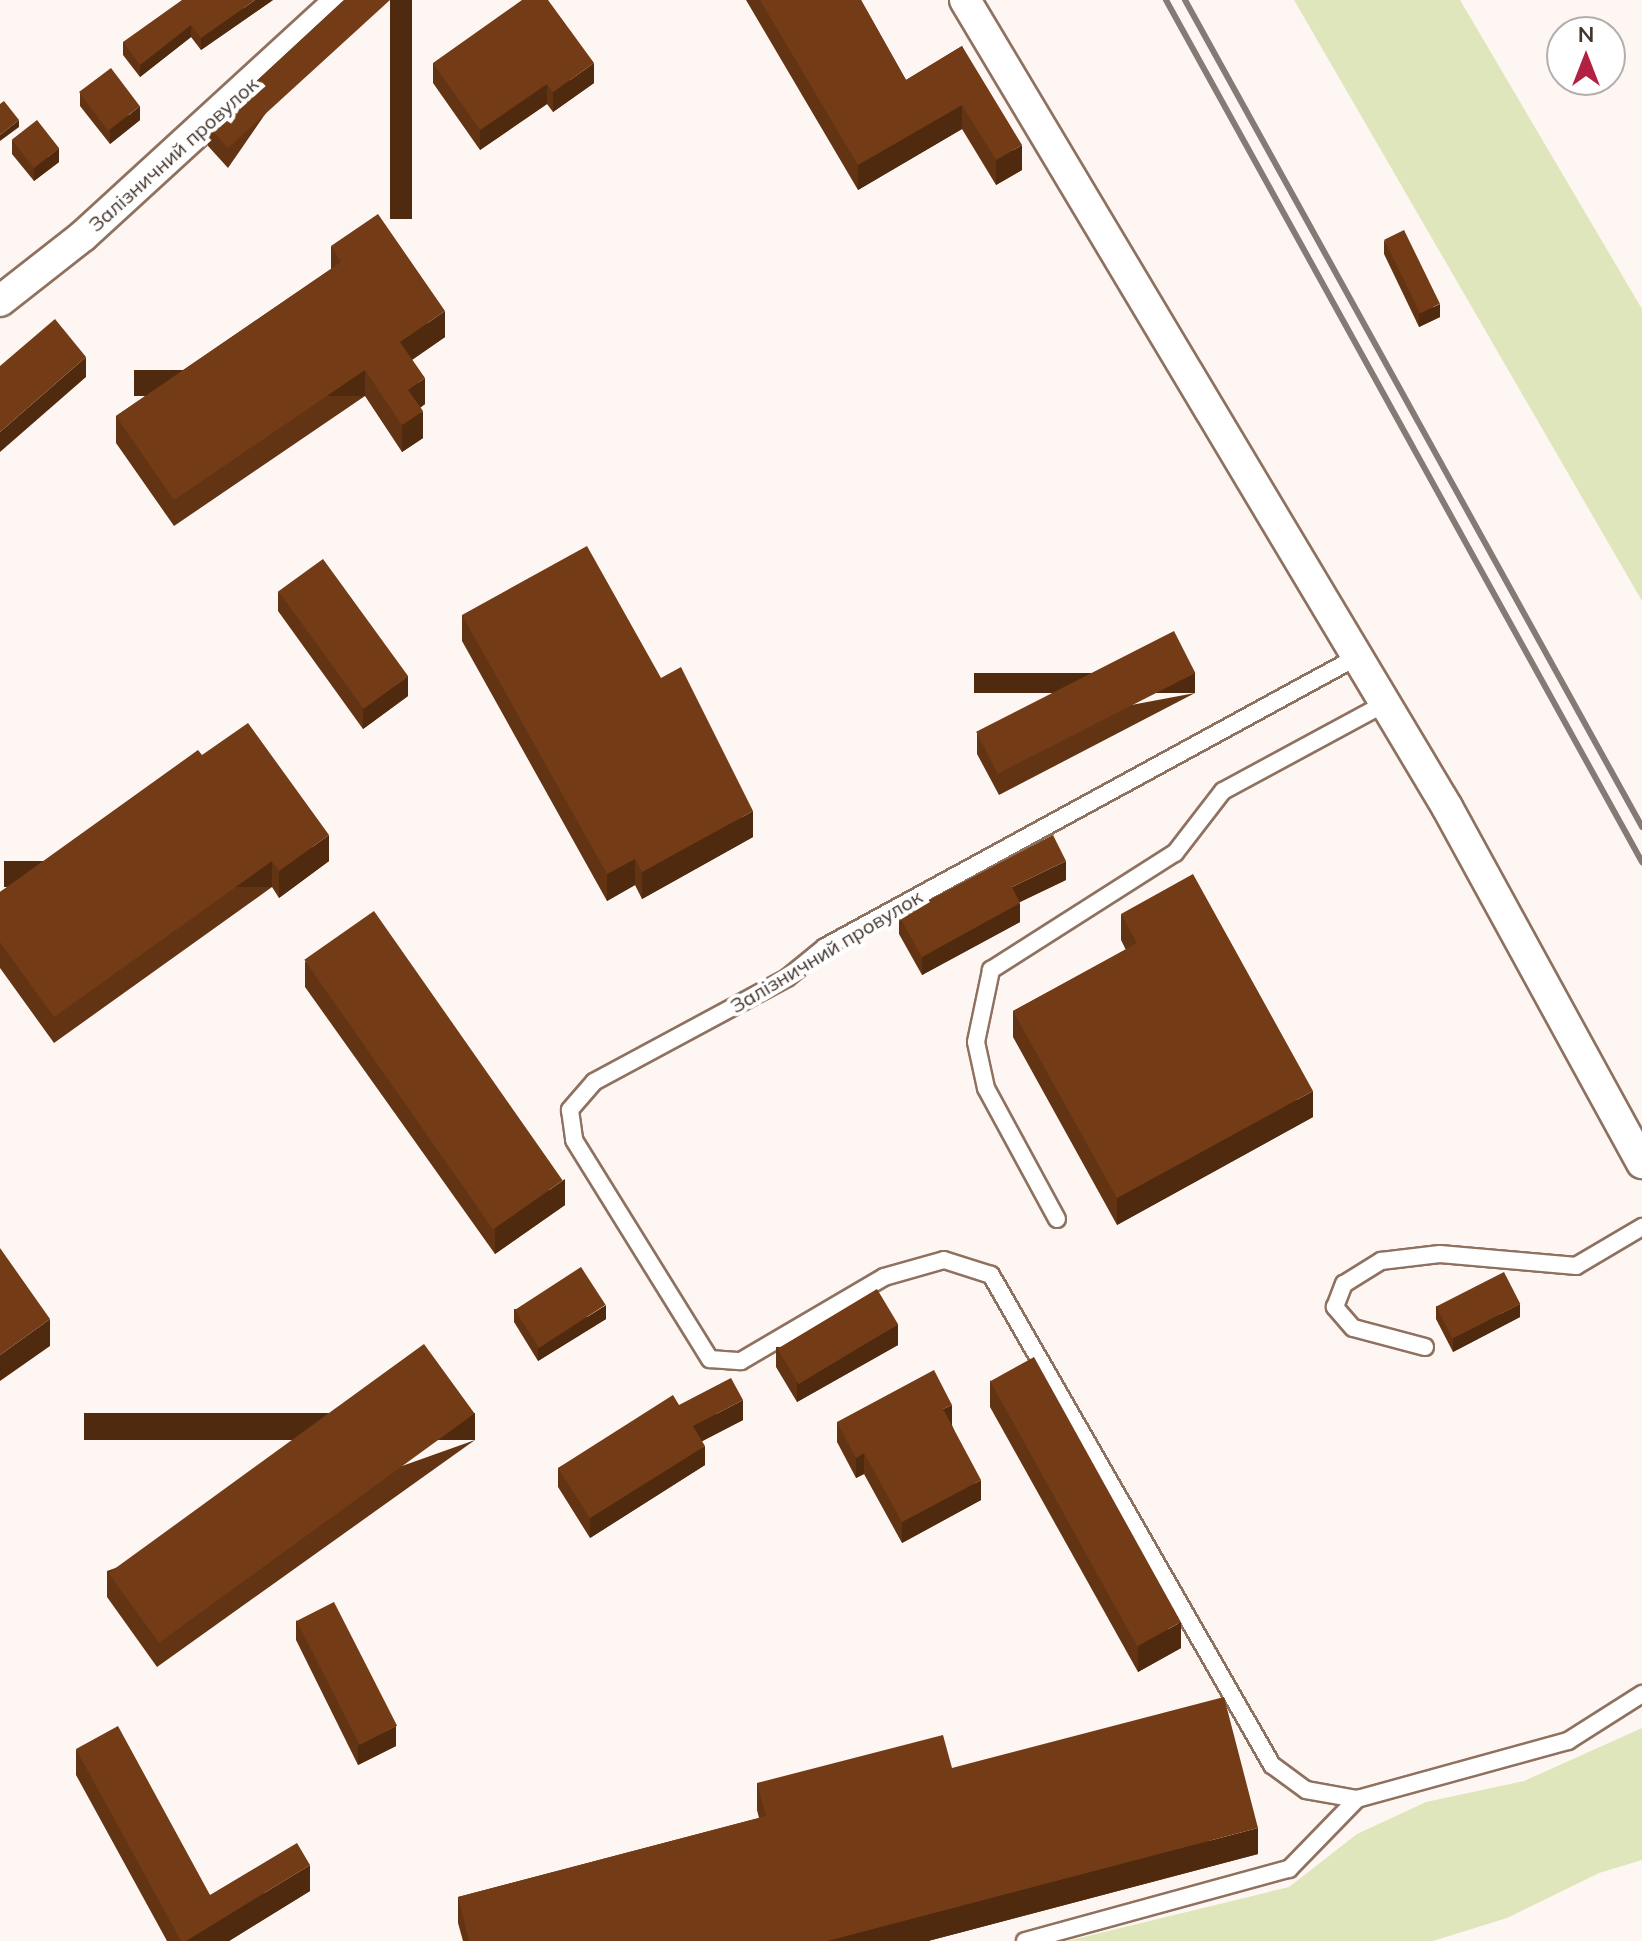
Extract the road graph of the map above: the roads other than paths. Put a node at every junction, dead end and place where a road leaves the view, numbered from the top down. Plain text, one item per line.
1 (341, 0) edge
2 (965, 0) edge
3 (0, 301) edge
4 (1355, 658) junction
5 (1384, 704) junction
6 (1642, 1163) edge
7 (1057, 1219) dead end
8 (1642, 1227) edge
9 (1425, 1347) dead end
10 (1642, 1694) edge
11 (1357, 1799) junction
12 (1025, 1941) edge

1 - 3 street, Залізничний провулок
2 - 4 street
4 - 5 street
4 - 11 lane, Залізничний провулок
5 - 6 street
5 - 7 lane
8 - 9 lane
10 - 11 lane
11 - 12 lane

